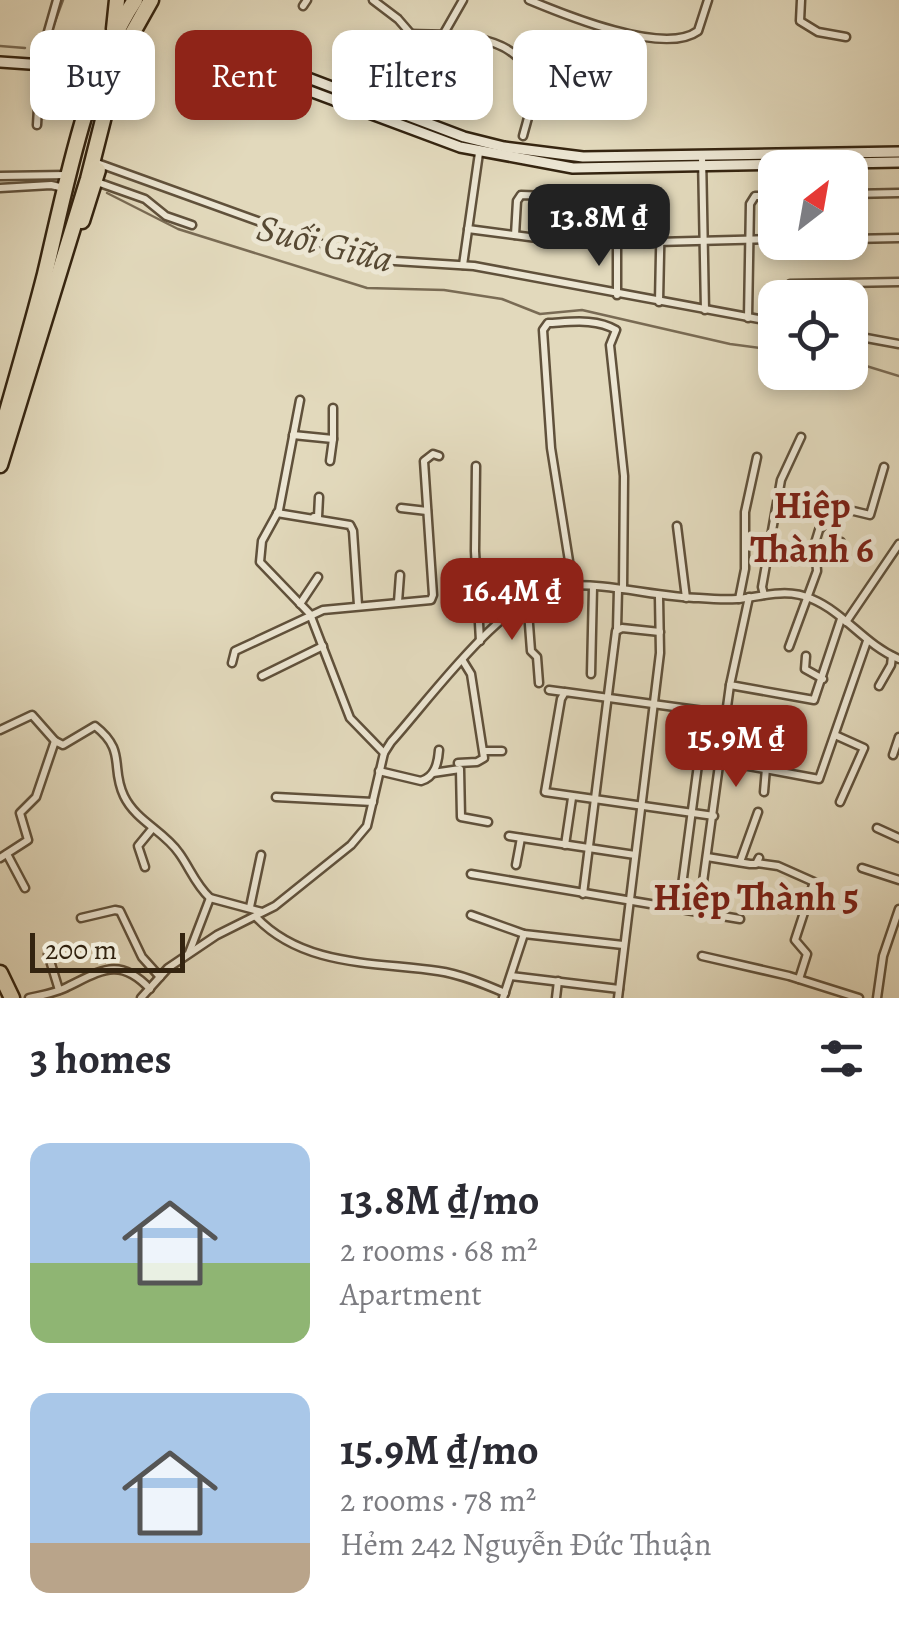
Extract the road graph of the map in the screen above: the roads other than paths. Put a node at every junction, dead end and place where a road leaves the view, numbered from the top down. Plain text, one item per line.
1 (57, 0) edge
2 (373, 0) edge
3 (463, 0) edge
4 (529, 0) edge
5 (708, 0) edge
6 (801, 0) edge
7 (136, 5) edge
8 (47, 30) edge
9 (120, 30) edge
10 (125, 30) edge
11 (409, 30) edge
12 (446, 30) edge
13 (846, 38) dead end
14 (493, 41) edge
15 (0, 62) edge
16 (30, 64) edge
17 (312, 79) edge
18 (312, 91) edge
19 (38, 120) edge
20 (86, 120) edge
21 (99, 120) edge
22 (38, 125) dead end
23 (523, 136) dead end
24 (479, 152) junction
25 (899, 152) edge
26 (92, 160) junction
27 (702, 162) junction
28 (899, 162) edge
29 (0, 176) edge
30 (64, 181) junction
31 (96, 182) junction
32 (0, 188) edge
33 (899, 193) edge
34 (868, 194) edge
35 (758, 198) edge
36 (192, 225) dead end
37 (468, 229) junction
38 (515, 235) junction
39 (868, 238) edge
40 (899, 238) edge
41 (705, 240) junction
42 (751, 240) junction
43 (758, 240) edge
44 (659, 242) junction
45 (617, 243) junction
46 (64, 251) junction
47 (463, 265) junction
48 (899, 282) edge
49 (868, 283) edge
50 (617, 295) junction
51 (659, 302) junction
52 (704, 310) junction
53 (748, 318) junction
54 (758, 319) edge
55 (868, 338) edge
56 (899, 344) edge
57 (300, 400) dead end
58 (334, 408) dead end
59 (293, 435) junction
60 (0, 436) edge
61 (800, 437) dead end
62 (333, 438) junction
63 (438, 456) dead end
64 (757, 457) dead end
65 (330, 462) dead end
66 (0, 465) edge
67 (476, 466) dead end
68 (884, 467) dead end
69 (319, 497) dead end
70 (401, 508) dead end
71 (427, 511) junction
72 (278, 512) junction
73 (677, 526) dead end
74 (841, 542) dead end
75 (899, 544) edge
76 (815, 549) junction
77 (400, 575) dead end
78 (318, 577) dead end
79 (573, 586) junction
80 (593, 587) junction
81 (620, 590) junction
82 (764, 594) junction
83 (806, 596) junction
84 (659, 597) junction
85 (749, 597) junction
86 (527, 598) junction
87 (686, 598) junction
88 (739, 599) junction
89 (398, 602) junction
90 (300, 604) junction
91 (358, 605) junction
92 (310, 614) junction
93 (843, 620) junction
94 (660, 632) junction
95 (616, 634) junction
96 (867, 641) junction
97 (480, 642) junction
98 (323, 646) junction
99 (789, 647) dead end
100 (806, 656) dead end
101 (896, 657) edge
102 (463, 661) junction
103 (232, 663) dead end
104 (591, 674) dead end
105 (262, 676) dead end
106 (822, 679) junction
107 (540, 683) dead end
108 (730, 685) junction
109 (878, 686) dead end
110 (549, 690) dead end
111 (563, 696) junction
112 (609, 700) junction
113 (652, 705) junction
114 (705, 712) junction
115 (726, 714) junction
116 (0, 730) edge
117 (835, 734) junction
118 (899, 737) edge
119 (55, 741) junction
120 (723, 742) junction
121 (749, 745) dead end
122 (439, 750) dead end
123 (484, 751) junction
124 (502, 751) dead end
125 (384, 753) junction
126 (893, 754) dead end
127 (721, 761) junction
128 (458, 763) dead end
129 (766, 768) junction
130 (379, 771) junction
131 (432, 773) junction
132 (764, 792) dead end
133 (276, 797) dead end
134 (572, 798) junction
135 (594, 801) junction
136 (373, 802) junction
137 (840, 802) dead end
138 (641, 808) junction
139 (691, 812) junction
140 (758, 812) dead end
141 (714, 816) junction
142 (488, 822) dead end
143 (876, 828) dead end
144 (152, 829) junction
145 (509, 836) dead end
146 (521, 838) junction
147 (899, 838) edge
148 (565, 845) junction
149 (588, 849) junction
150 (262, 855) dead end
151 (4, 856) edge
152 (635, 856) junction
153 (707, 857) junction
154 (740, 862) junction
155 (516, 865) dead end
156 (145, 867) dead end
157 (862, 868) dead end
158 (471, 874) dead end
159 (899, 880) edge
160 (25, 888) dead end
161 (583, 894) junction
162 (210, 898) junction
163 (630, 900) junction
164 (250, 907) junction
165 (680, 908) junction
166 (899, 908) edge
167 (699, 911) junction
168 (260, 915) junction
169 (472, 915) dead end
170 (81, 918) dead end
171 (740, 919) dead end
172 (524, 934) junction
173 (624, 945) junction
174 (48, 954) dead end
175 (188, 954) junction
176 (702, 956) dead end
177 (0, 972) edge
178 (511, 976) junction
179 (160, 977) junction
180 (799, 979) junction
181 (558, 981) junction
182 (69, 986) junction
183 (598, 986) junction
184 (150, 989) junction
185 (59, 990) junction
186 (618, 993) edge
187 (504, 995) edge
188 (75, 996) dead end
189 (11, 998) edge
190 (29, 998) edge
191 (141, 998) edge
192 (556, 998) edge
193 (597, 998) edge
194 (859, 998) edge
195 (877, 998) edge

1 - 8 street
2 - 11 street
3 - 12 street
4 - 5 street
6 - 13 street
7 - 9 highway
7 - 10 highway
14 - 23 street
15 - 16 street
17 - 27 street
18 - 24 street
19 - 22 street
20 - 30 highway
21 - 26 highway
24 - 27 street
24 - 37 street
25 - 27 street
26 - 31 highway
26 - 46 highway
26 - 47 street
27 - 28 street
27 - 41 street
29 - 30 street
30 - 32 street
30 - 60 highway
31 - 36 street
31 - 46 highway
33 - 34 street
35 - 42 street
37 - 38 street
37 - 47 street
38 - 44 street
38 - 45 street
39 - 40 street
41 - 42 street
41 - 44 street
41 - 52 street
42 - 43 street
42 - 53 street
44 - 45 street
44 - 51 street
45 - 50 street
46 - 66 highway
47 - 50 street
48 - 49 street
50 - 51 street
51 - 52 street
52 - 53 street
53 - 54 street
55 - 56 street
57 - 59 street
58 - 62 street
59 - 62 street
59 - 72 street
61 - 82 street
62 - 65 street
63 - 71 street
64 - 88 street
67 - 97 street
68 - 76 street
69 - 72 street
70 - 71 street
71 - 89 street
72 - 90 street
72 - 91 street
73 - 87 street
74 - 76 street
75 - 93 street
76 - 83 street
77 - 89 street
78 - 90 street
79 - 80 street
79 - 81 street
79 - 86 street
80 - 81 street
80 - 104 street
81 - 84 street
81 - 95 street
82 - 83 street
82 - 85 street
83 - 93 street
83 - 99 street
84 - 87 street
84 - 94 street
85 - 88 street
85 - 108 street
86 - 97 street
86 - 107 street
87 - 88 street
89 - 91 street
90 - 92 street
91 - 92 street
92 - 98 street
92 - 103 street
93 - 96 street
93 - 106 street
94 - 95 street
94 - 113 street
95 - 112 street
96 - 101 street
96 - 117 street
97 - 102 street
98 - 105 street
98 - 125 street
100 - 106 street
101 - 109 street
102 - 123 street
102 - 125 street
106 - 108 street
108 - 115 street
110 - 111 street
111 - 112 street
111 - 134 street
112 - 113 street
112 - 135 street
113 - 114 street
113 - 138 street
114 - 115 street
114 - 139 street
115 - 120 street
116 - 119 street
117 - 129 street
117 - 137 street
118 - 126 street
119 - 144 street
119 - 151 street
120 - 121 street
120 - 127 street
122 - 131 street
123 - 124 street
123 - 128 street
125 - 130 street
127 - 129 street
127 - 141 street
129 - 132 street
130 - 131 street
130 - 136 street
131 - 142 street
133 - 136 street
134 - 135 street
134 - 148 street
135 - 138 street
135 - 149 street
136 - 168 street
138 - 139 street
138 - 152 street
139 - 141 street
139 - 165 street
140 - 154 street
141 - 153 street
143 - 147 street
144 - 156 street
144 - 162 street
145 - 146 street
146 - 148 street
146 - 155 street
148 - 149 street
149 - 152 street
149 - 161 street
150 - 164 street
151 - 160 street
152 - 163 street
153 - 154 street
153 - 167 street
154 - 180 street
157 - 159 street
158 - 161 street
161 - 163 street
162 - 164 street
162 - 175 street
163 - 165 street
163 - 173 street
164 - 168 street
165 - 167 street
166 - 195 street
167 - 171 street
168 - 175 street
168 - 187 street
169 - 172 street
170 - 179 street
172 - 173 street
172 - 178 street
173 - 186 street
174 - 185 street
175 - 179 street
176 - 180 street
177 - 189 highway
178 - 181 street
178 - 187 street
179 - 184 street
180 - 194 street
181 - 183 street
181 - 192 street
182 - 184 street
182 - 185 street
182 - 188 street
183 - 186 street
183 - 193 street
184 - 191 street
185 - 190 street

